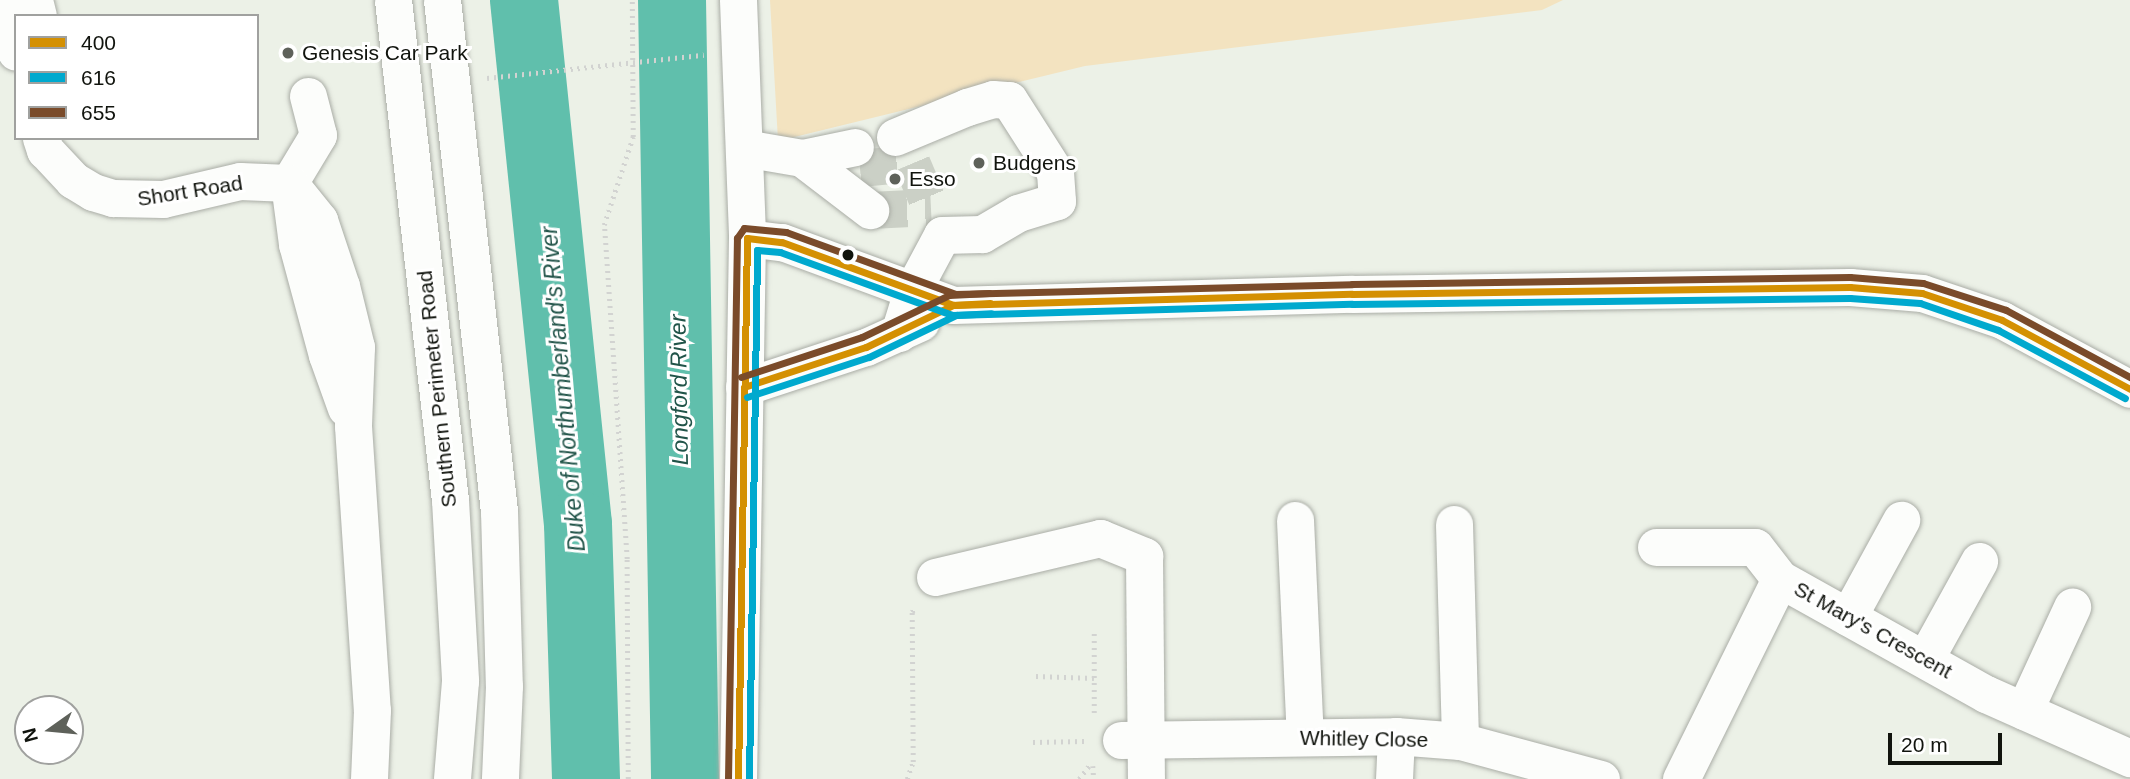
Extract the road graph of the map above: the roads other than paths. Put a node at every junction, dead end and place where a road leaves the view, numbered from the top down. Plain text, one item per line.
1 (0, 0) edge
2 (393, 0) edge
3 (442, 0) edge
4 (738, 0) edge
5 (14, 46) edge
6 (308, 96) dead end
7 (895, 137) dead end
8 (42, 140) edge
9 (744, 148) junction
10 (863, 179) tunnel mouth
11 (289, 183) junction
12 (747, 238) junction
13 (912, 291) junction
14 (953, 305) junction
15 (899, 333) junction
16 (744, 387) junction
17 (2130, 389) edge
18 (1295, 520) dead end
19 (1901, 520) dead end
20 (1454, 524) dead end
21 (1656, 547) dead end
22 (1979, 561) dead end
23 (935, 577) road end
24 (1780, 579) junction
25 (2072, 607) dead end
26 (1848, 617) junction
27 (1925, 659) junction
28 (2024, 711) junction
29 (1396, 736) junction
30 (1305, 737) junction
31 (1460, 741) junction
32 (1113, 746) junction
33 (2128, 750) edge
34 (369, 779) edge
35 (452, 779) edge
36 (500, 779) edge
37 (738, 779) edge
38 (1146, 779) edge
39 (1394, 779) edge
40 (1601, 779) edge
41 (1681, 779) edge

1 - 5 street
2 - 35 street, Southern Perimeter Road
3 - 36 street
4 - 9 street
6 - 11 street
7 - 13 street
8 - 11 street, Short Road
9 - 10 street
9 - 12 street
11 - 34 street
12 - 13 street
12 - 16 street
13 - 14 street
13 - 15 street
14 - 15 street
14 - 17 street
15 - 16 street
16 - 37 street
18 - 30 street
19 - 26 street
20 - 31 street
21 - 24 street
22 - 27 street
23 - 32 street
24 - 26 street, St Mary's Crescent
24 - 41 street, St Mary's Crescent
25 - 28 street
26 - 27 street, St Mary's Crescent
27 - 28 street, St Mary's Crescent
28 - 33 street, St Mary's Crescent
29 - 30 street, Whitley Close
29 - 31 street, Whitley Close
29 - 39 street
30 - 32 street, Whitley Close
31 - 40 street, Whitley Close
32 - 38 street

